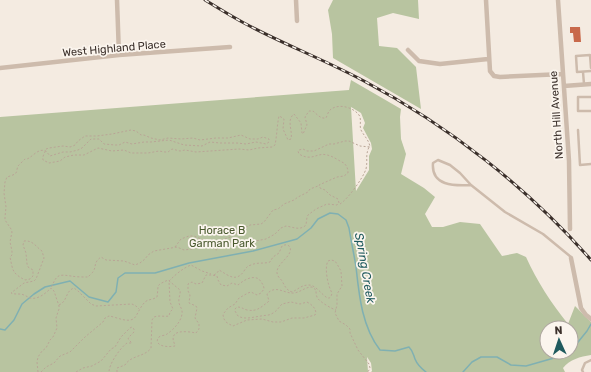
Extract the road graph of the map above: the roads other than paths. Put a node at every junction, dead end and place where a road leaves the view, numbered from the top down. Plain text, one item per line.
1 (117, 0) edge
2 (296, 0) edge
3 (486, 0) edge
4 (558, 0) edge
5 (297, 21) dead end
6 (230, 47) dead end
7 (408, 50) dead end
8 (119, 55) junction
9 (488, 59) junction
10 (0, 68) edge
11 (591, 68) edge
12 (583, 72) junction
13 (591, 72) edge
14 (562, 74) junction
15 (591, 84) edge
16 (584, 85) junction
17 (564, 86) junction
18 (591, 97) edge
19 (591, 110) edge
20 (578, 130) dead end
21 (591, 164) edge
22 (471, 185) junction
23 (570, 229) dead end
24 (571, 258) joint
25 (591, 319) edge
26 (591, 360) edge
27 (583, 372) edge

1 - 8 street
2 - 5 street
3 - 9 street
4 - 14 street, North Hill Avenue
6 - 8 street, West Highland Place
7 - 9 street
8 - 10 street, West Highland Place
9 - 14 street
11 - 12 lane
12 - 13 lane
12 - 16 lane
14 - 17 street, North Hill Avenue
15 - 16 street
16 - 17 street
17 - 23 street, North Hill Avenue
18 - 19 lane
20 - 21 lane
22 - 22 lane
22 - 24 lane
24 - 25 street
26 - 27 lane

